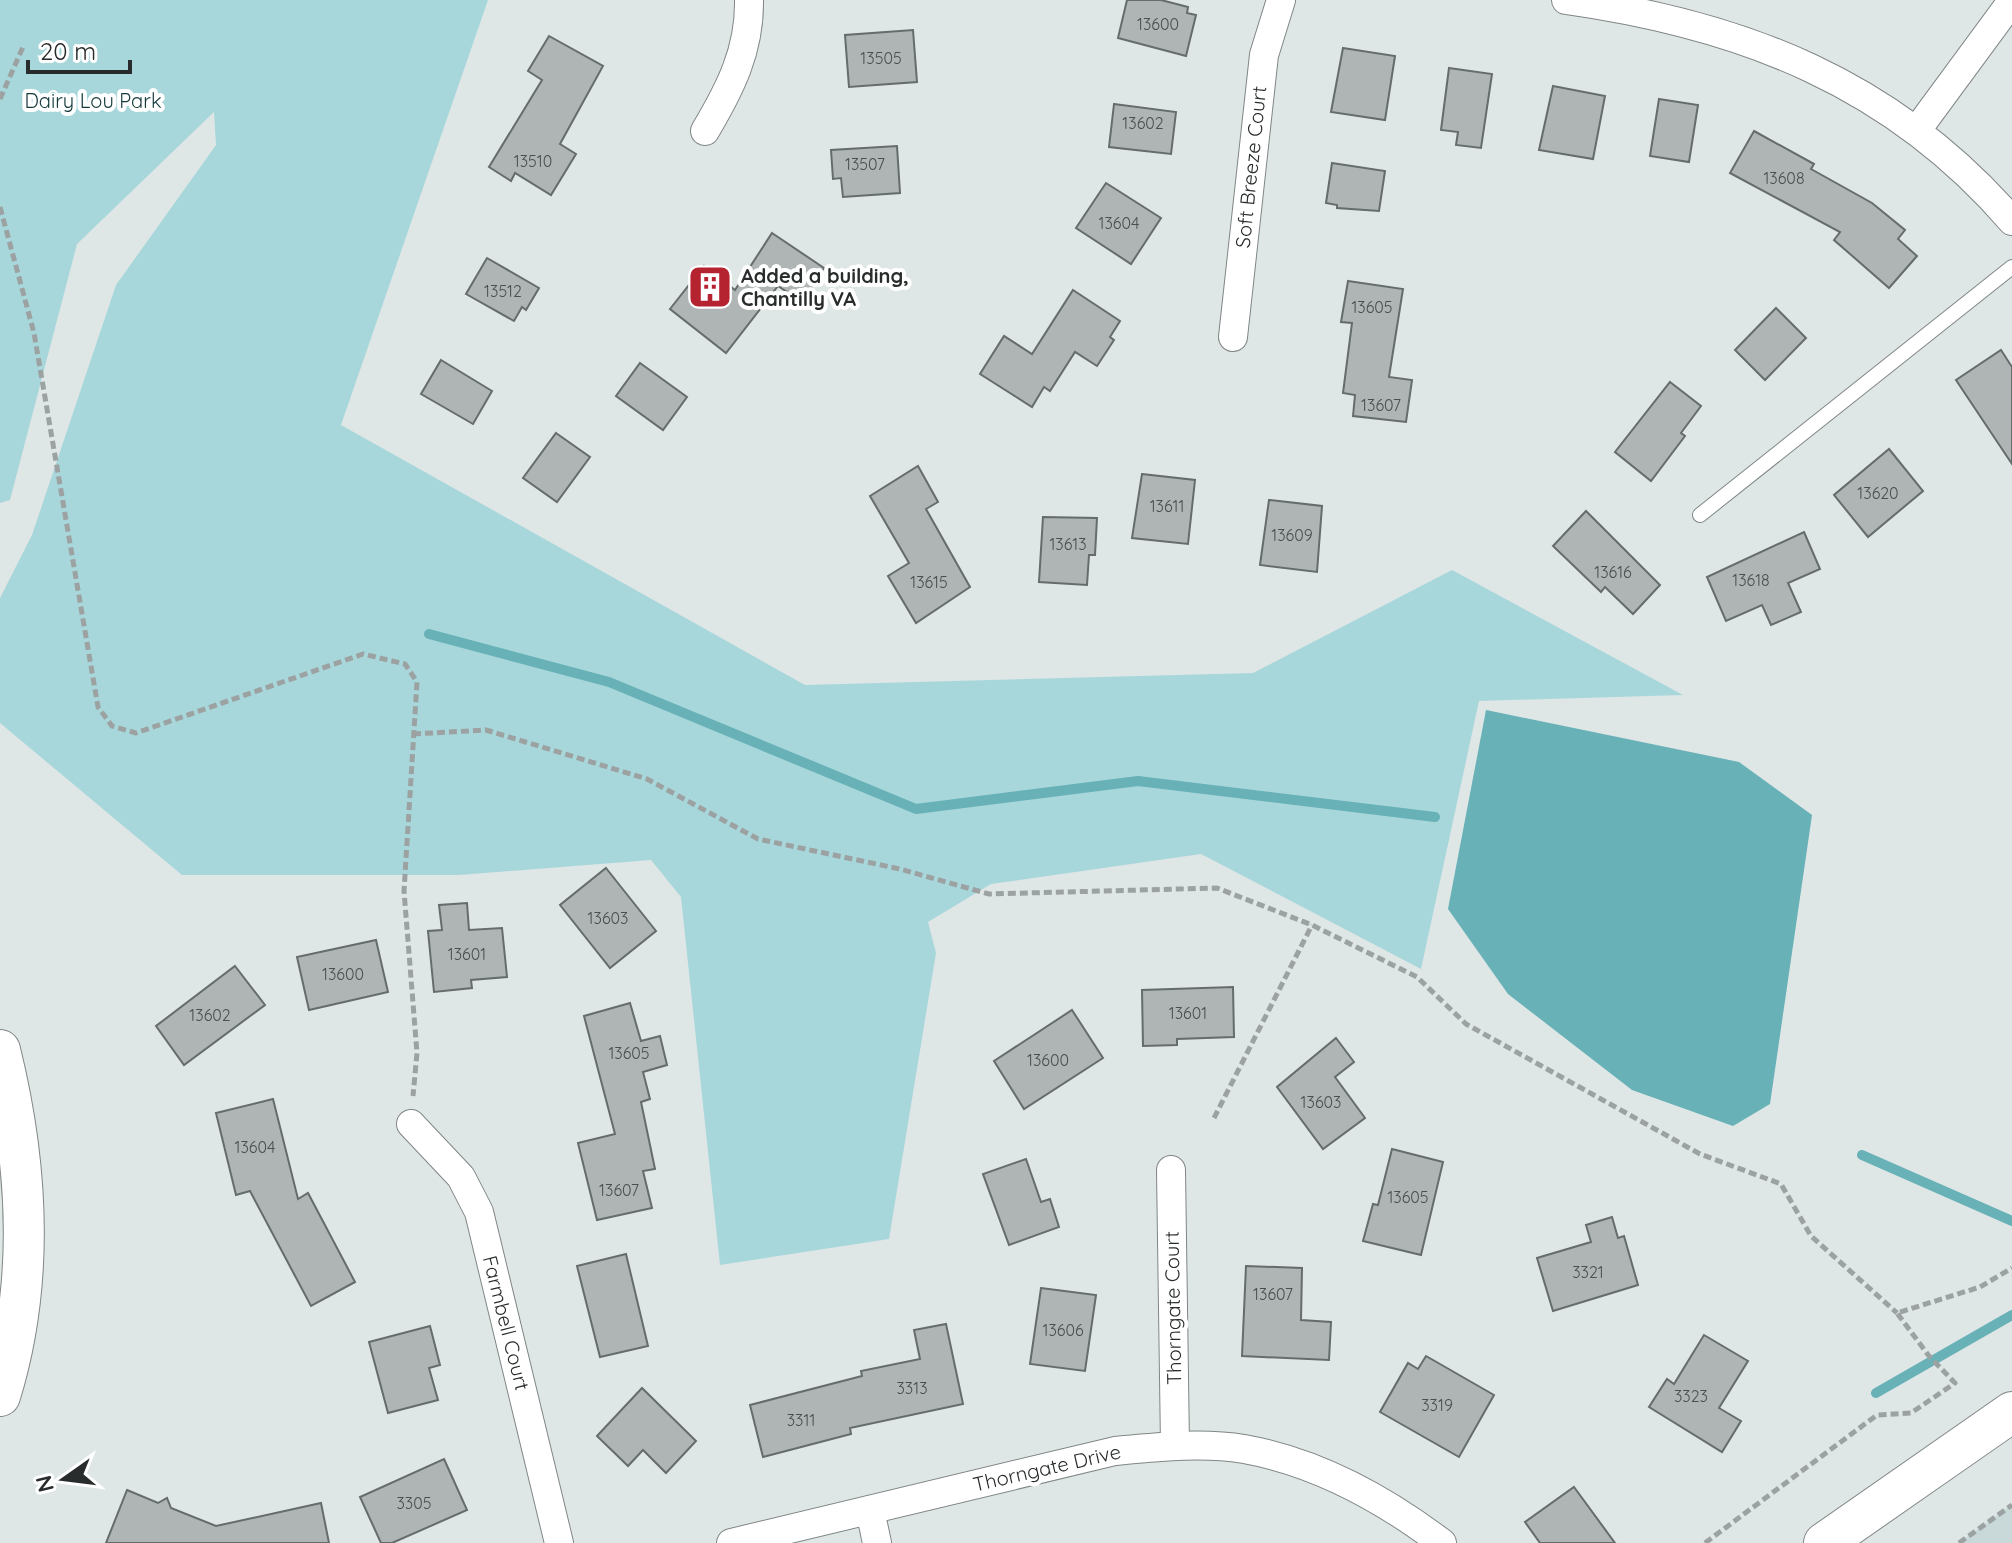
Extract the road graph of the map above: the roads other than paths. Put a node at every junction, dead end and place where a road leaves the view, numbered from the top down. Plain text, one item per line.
1 (749, 0) edge
2 (1281, 0) edge
3 (1566, 0) edge
4 (2012, 1) edge
5 (1917, 130) junction
6 (705, 131) dead end
7 (2012, 221) edge
8 (2012, 267) edge
9 (1233, 337) dead end
10 (1700, 515) dead end
11 (0, 1050) edge
12 (411, 1124) road end
13 (1171, 1170) dead end
14 (0, 1396) edge
15 (2012, 1412) edge
16 (1175, 1446) junction
17 (870, 1510) junction
18 (559, 1543) edge
19 (731, 1543) edge
20 (877, 1543) edge
21 (1442, 1543) edge
22 (1824, 1543) edge

1 - 6 street
2 - 9 street, Soft Breeze Court
3 - 5 street
4 - 5 street
5 - 7 street
8 - 10 lane
11 - 14 main road
12 - 18 street, Farmbell Court
13 - 16 street, Thorngate Court
15 - 22 main road
16 - 17 street, Thorngate Drive
16 - 21 street, Thorngate Drive
17 - 19 street, Thorngate Drive
17 - 20 street

